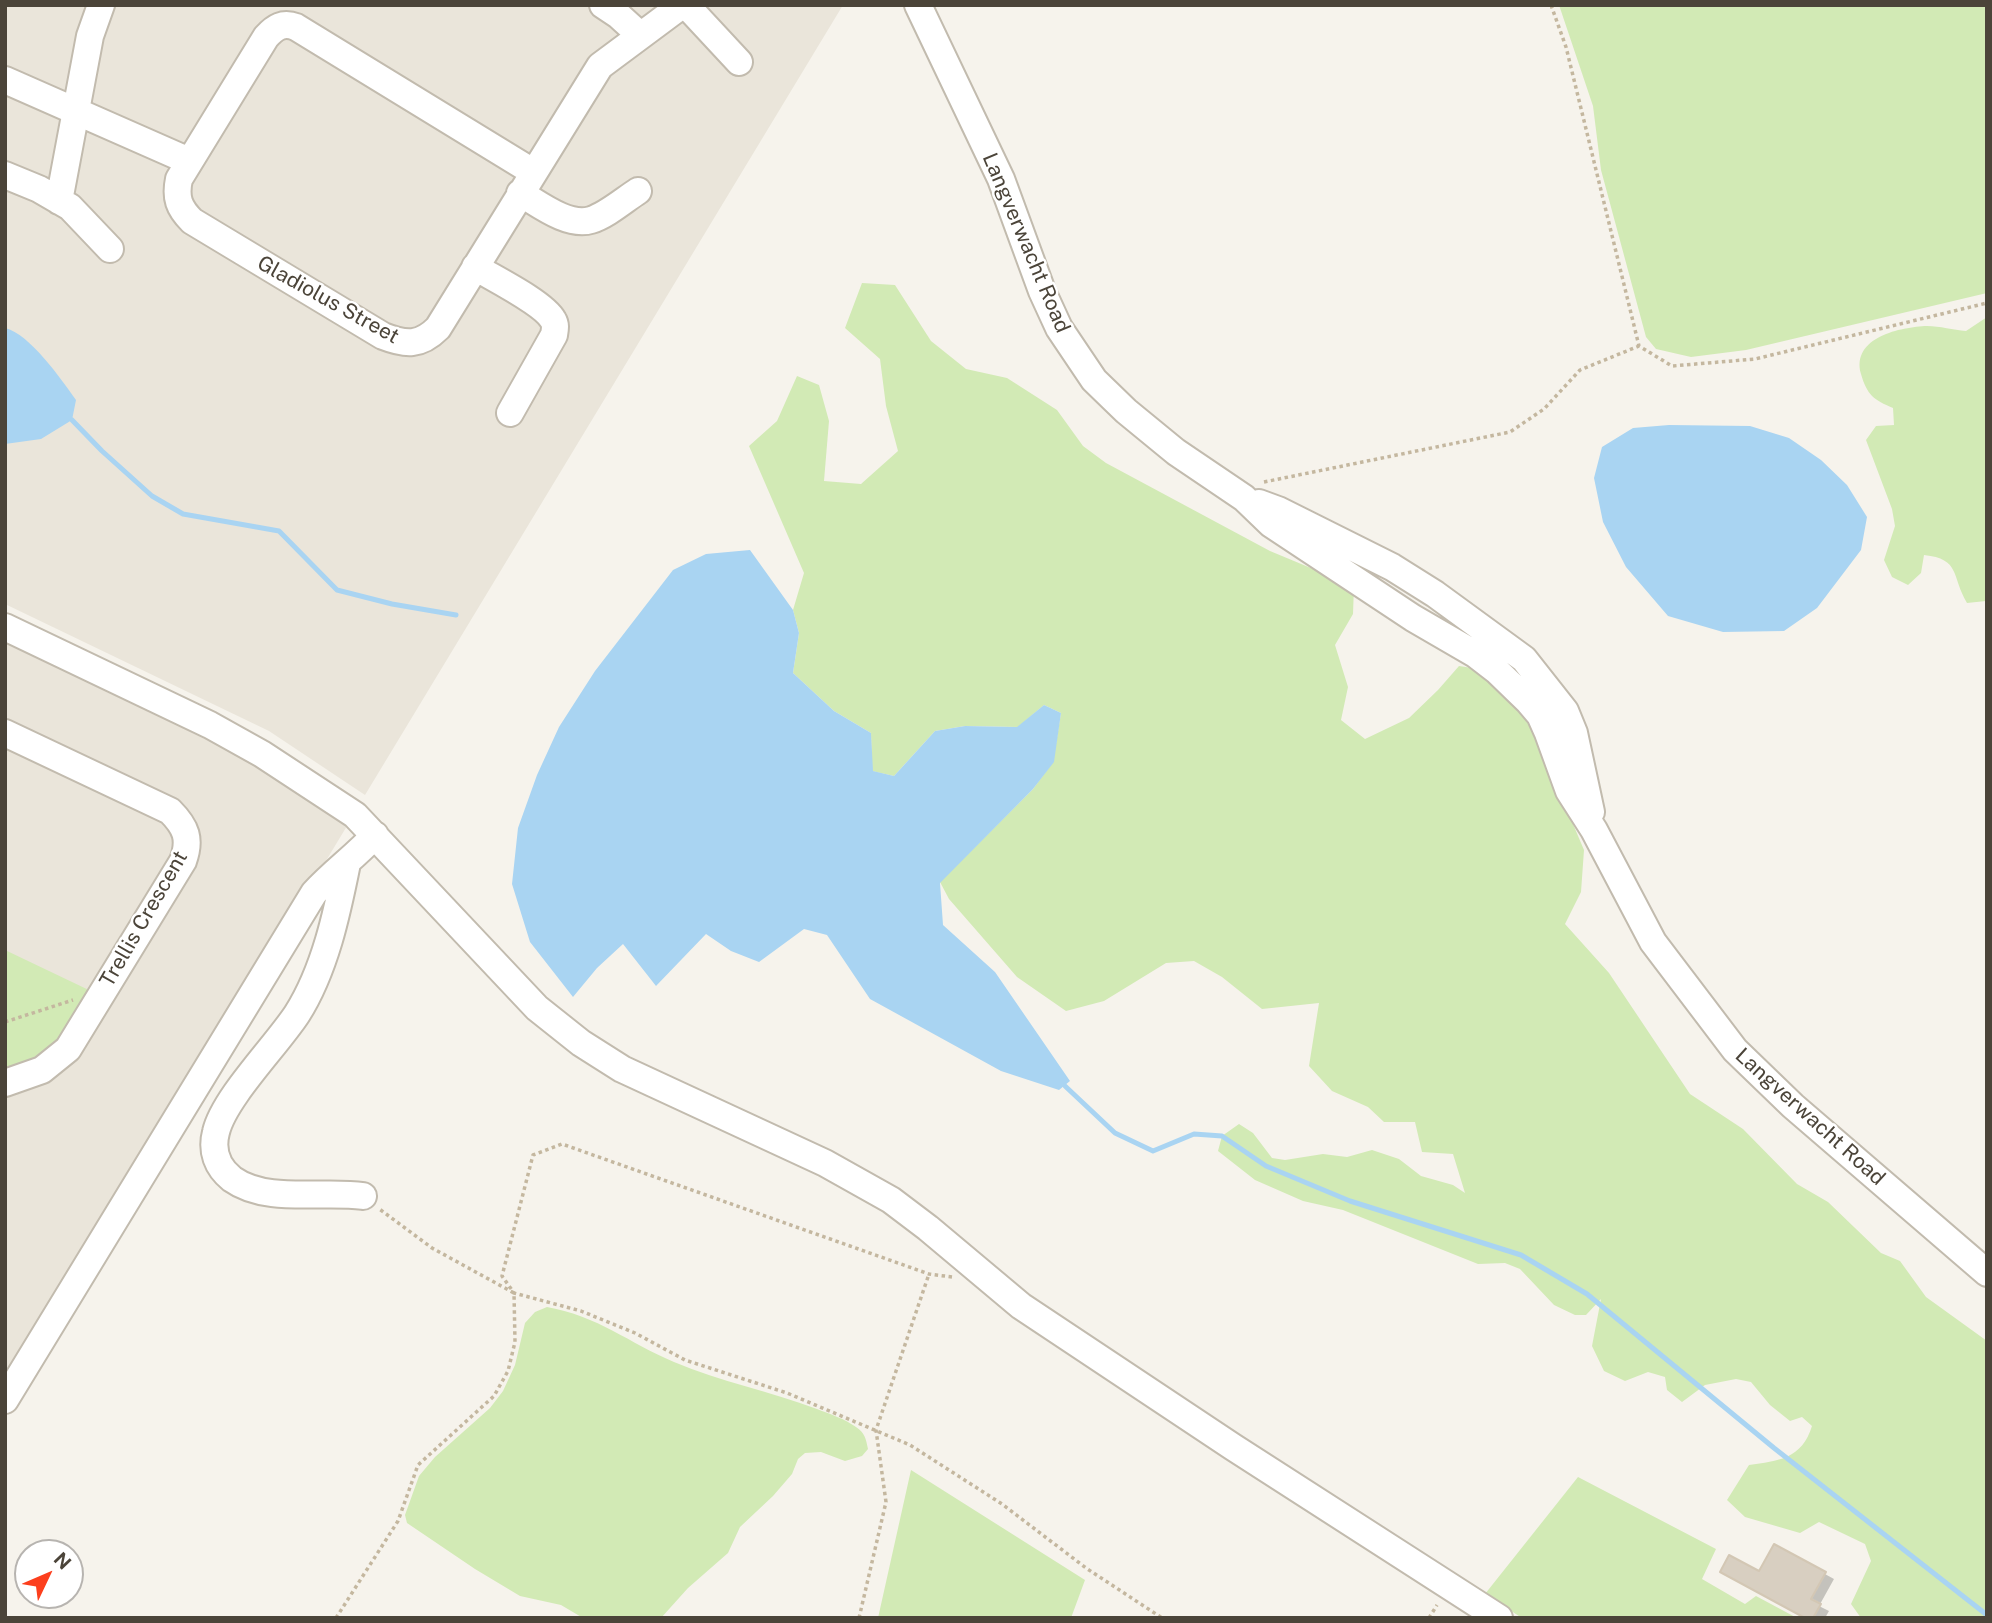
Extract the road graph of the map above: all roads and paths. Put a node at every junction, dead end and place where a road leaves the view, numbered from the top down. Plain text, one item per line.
1 (101, 5) edge
2 (603, 5) edge
3 (684, 5) edge
4 (918, 5) edge
5 (1551, 5) edge
6 (640, 35) junction
7 (738, 62) dead end
8 (5, 80) edge
9 (77, 111) junction
10 (189, 161) junction
11 (5, 175) edge
12 (526, 182) junction
13 (638, 191) dead end
14 (59, 201) junction
15 (110, 249) dead end
16 (475, 267) junction
17 (1987, 303) edge
18 (1639, 346) junction
19 (510, 414) dead end
20 (1241, 497) junction
21 (5, 626) edge
22 (5, 733) edge
23 (375, 835) junction
24 (347, 863) junction
25 (94, 1007) junction
26 (5, 1022) edge
27 (5, 1083) edge
28 (363, 1196) joint
29 (1987, 1273) edge
30 (929, 1274) junction
31 (955, 1278) dead end
32 (514, 1293) junction
33 (5, 1400) edge
34 (876, 1430) junction
35 (336, 1618) edge
36 (859, 1618) edge
37 (1162, 1618) edge
38 (1499, 1618) edge

1 - 9 street
2 - 6 street
3 - 6 street, Gladiolus Street
3 - 7 street
4 - 20 street, Langverwacht Road
5 - 18 path
6 - 12 street, Gladiolus Street
8 - 9 street
9 - 10 street
9 - 14 street
10 - 12 street, Gladiolus Street
10 - 16 street, Gladiolus Street
11 - 14 street
12 - 13 street
12 - 16 street, Gladiolus Street
14 - 15 street
16 - 19 street
17 - 18 path
18 - 20 path
20 - 29 street, Langverwacht Road
21 - 23 street
22 - 25 street, Trellis Crescent
23 - 24 street
23 - 38 street
24 - 28 street
24 - 33 street
25 - 26 path
25 - 27 street, Trellis Crescent
28 - 32 path
30 - 31 path
30 - 32 path
30 - 34 path
32 - 34 path
32 - 35 path
34 - 36 path
34 - 37 path

